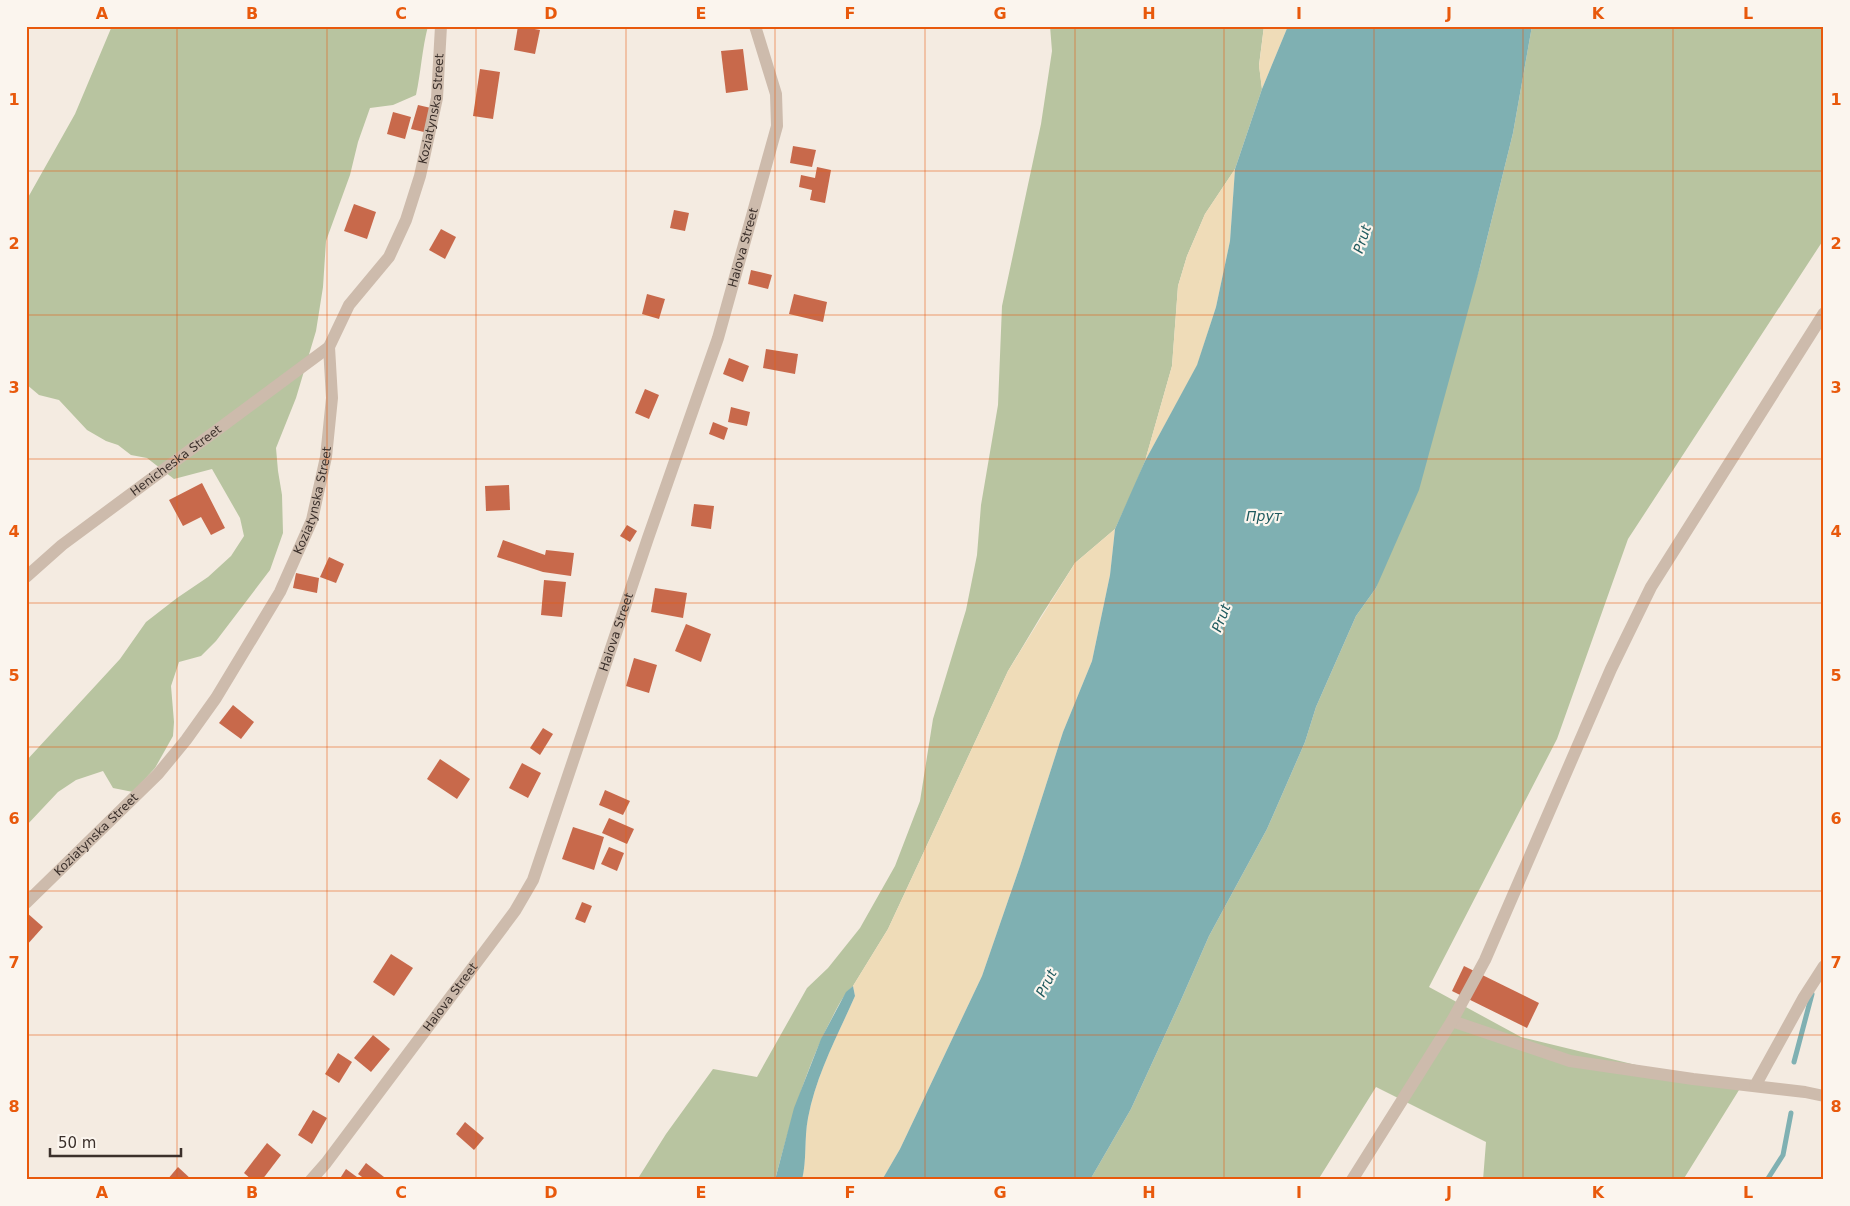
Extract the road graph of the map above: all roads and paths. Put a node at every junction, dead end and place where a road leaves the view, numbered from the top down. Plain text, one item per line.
1 (441, 26) edge
2 (755, 26) edge
3 (1824, 313) edge
4 (329, 346) junction
5 (26, 577) edge
6 (26, 903) edge
7 (1824, 966) edge
8 (1452, 1021) junction
9 (1755, 1086) junction
10 (1824, 1096) edge
11 (311, 1180) edge
12 (1352, 1180) edge

1 - 4 street, Koziatynska Street
2 - 11 street, Haiova Street
3 - 8 street
4 - 5 street, Henicheska Street
4 - 6 street, Koziatynska Street
7 - 9 street
8 - 9 street
8 - 12 street
9 - 10 street

